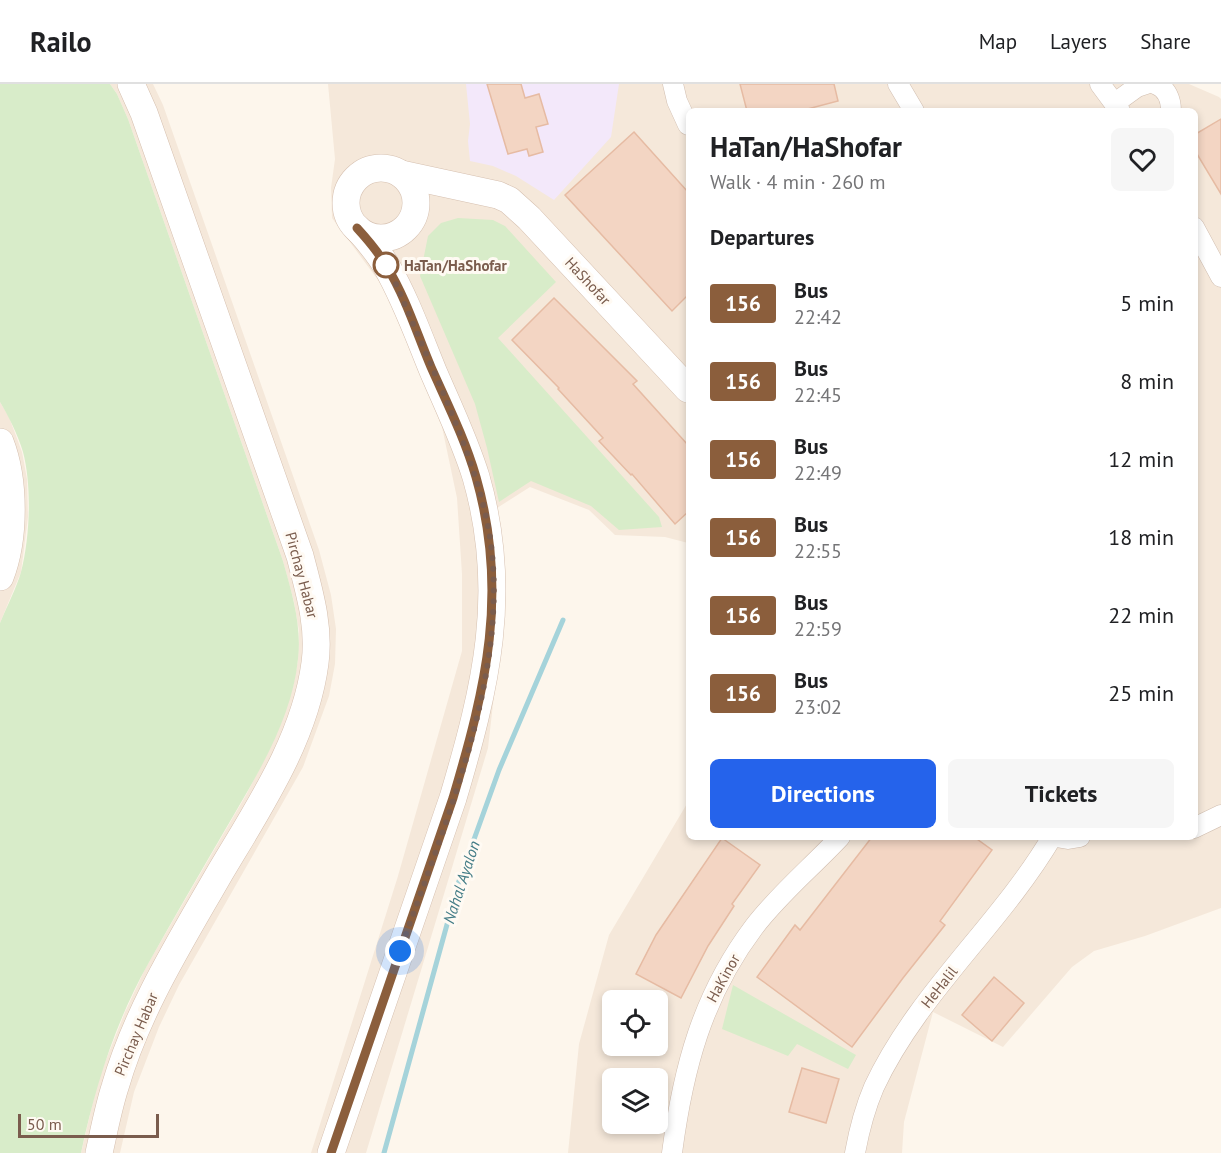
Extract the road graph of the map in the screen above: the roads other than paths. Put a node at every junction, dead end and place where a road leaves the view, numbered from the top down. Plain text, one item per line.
1 (130, 84) edge
2 (673, 84) edge
3 (898, 84) edge
4 (1100, 84) edge
5 (1146, 84) edge
6 (1155, 84) edge
7 (1118, 107) edge
8 (912, 108) edge
9 (1171, 108) edge
10 (686, 121) edge
11 (401, 174) junction
12 (476, 191) junction
13 (408, 225) junction
14 (357, 228) junction
15 (1198, 234) edge
16 (1221, 277) edge
17 (401, 295) junction
18 (686, 387) edge
19 (0, 442) edge
20 (0, 577) edge
21 (1221, 815) edge
22 (1198, 826) edge
23 (837, 840) edge
24 (1052, 840) edge
25 (99, 1153) edge
26 (331, 1153) edge
27 (672, 1153) edge
28 (855, 1153) edge

1 - 25 street, Pirchay Habar
2 - 10 street
3 - 8 street
4 - 7 street
5 - 7 street
6 - 9 street
11 - 12 street, HaShofar
11 - 13 street
11 - 14 street
12 - 13 street, HaShofar
12 - 18 street, HaShofar
13 - 14 street
13 - 17 street
14 - 17 street
15 - 16 street
17 - 26 street
19 - 20 street
21 - 22 street
23 - 27 street, HaKinor
24 - 28 street, HeHalil

